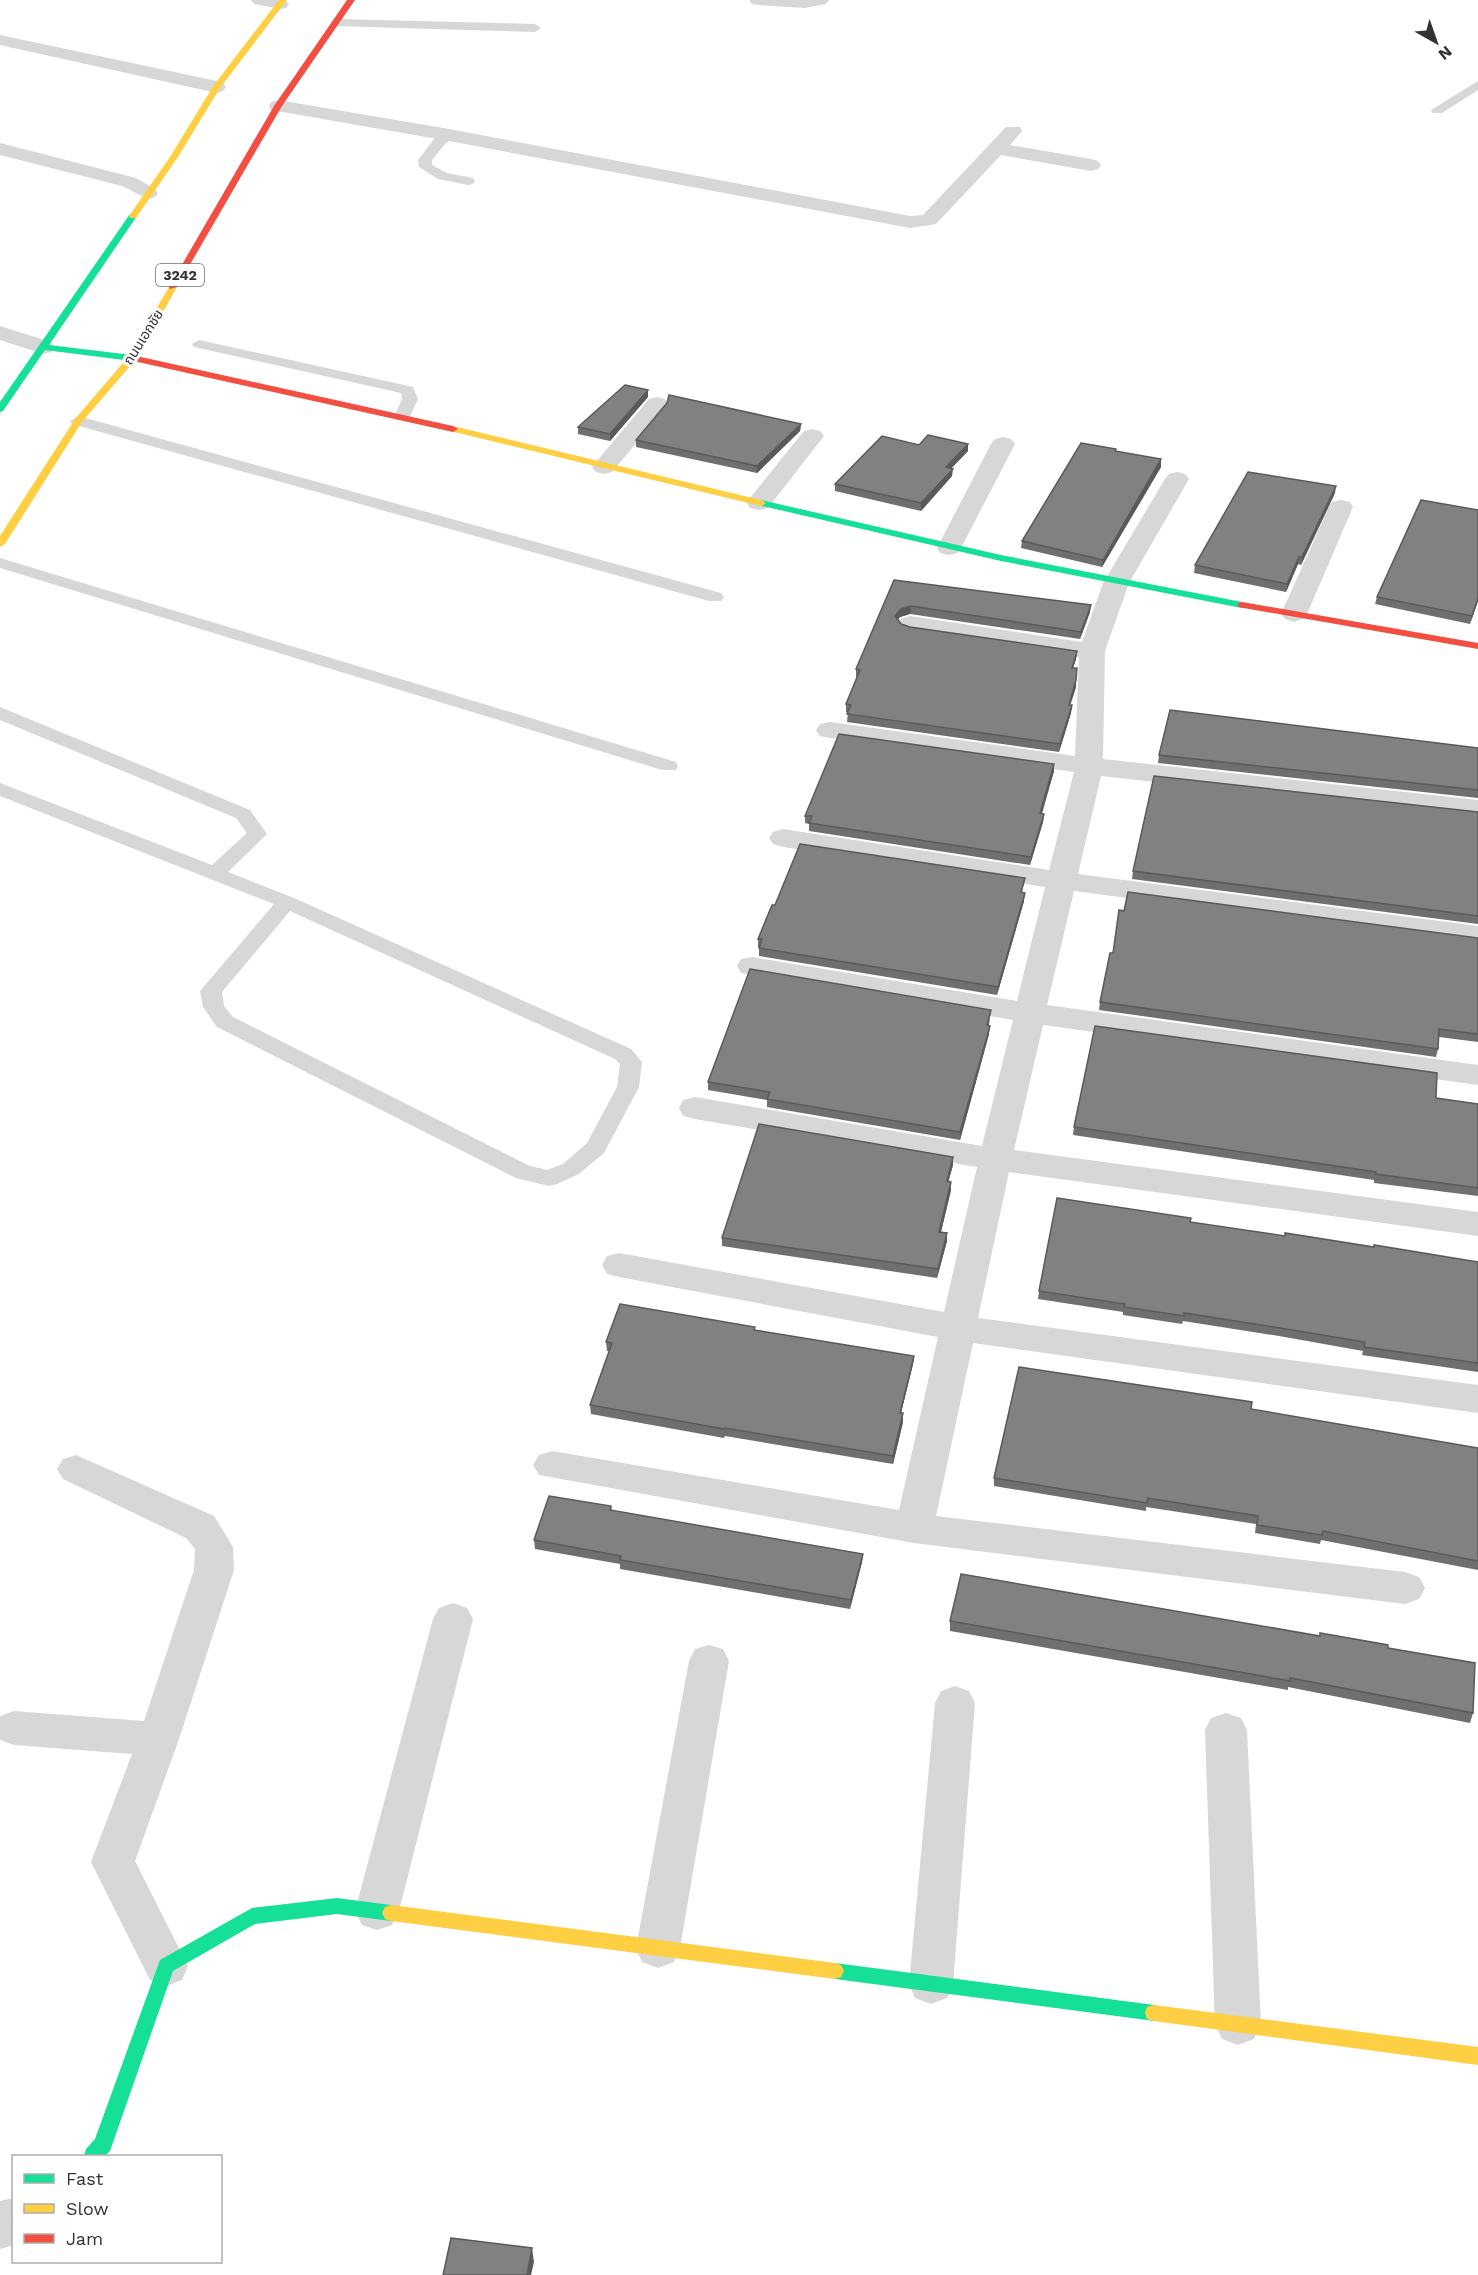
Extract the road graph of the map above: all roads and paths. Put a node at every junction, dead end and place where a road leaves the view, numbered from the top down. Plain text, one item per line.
1 (260, 0) edge
2 (351, 0) edge
3 (758, 0) edge
4 (820, 0) edge
5 (281, 2) edge
6 (337, 23) junction
7 (535, 28) dead end
8 (0, 40) edge
9 (1478, 85) edge
10 (217, 87) junction
11 (278, 106) junction
12 (1437, 110) dead end
13 (1013, 131) dead end
14 (449, 135) junction
15 (997, 148) junction
16 (0, 149) edge
17 (1091, 165) dead end
18 (468, 181) dead end
19 (148, 193) junction
20 (0, 333) edge
21 (199, 344) dead end
22 (43, 347) junction
23 (132, 358) junction
24 (657, 404) dead end
25 (0, 409) edge
26 (402, 417) junction
27 (78, 421) junction
28 (812, 436) dead end
29 (1003, 444) dead end
30 (604, 467) junction
31 (1177, 478) dead end
32 (759, 503) junction
33 (1341, 507) dead end
34 (0, 544) edge
35 (949, 548) junction
36 (0, 563) edge
37 (1116, 583) junction
38 (715, 597) dead end
39 (1294, 614) junction
40 (910, 624) edge
41 (1478, 646) edge
42 (1092, 651) junction
43 (0, 713) edge
44 (830, 730) dead end
45 (669, 766) dead end
46 (1089, 766) junction
47 (0, 789) edge
48 (1478, 809) edge
49 (783, 838) dead end
50 (215, 873) junction
51 (1062, 881) junction
52 (286, 902) junction
53 (1478, 935) edge
54 (752, 966) dead end
55 (1030, 1013) junction
56 (1478, 1075) edge
57 (695, 1108) dead end
58 (995, 1159) junction
59 (1478, 1224) edge
60 (619, 1265) dead end
61 (958, 1328) junction
62 (1478, 1399) edge
63 (552, 1465) dead end
64 (76, 1469) dead end
65 (914, 1528) junction
66 (1405, 1588) dead end
67 (453, 1619) dead end
68 (709, 1661) dead end
69 (955, 1702) dead end
70 (14, 1728) dead end
71 (1226, 1730) dead end
72 (158, 1739) junction
73 (377, 1911) junction
74 (658, 1948) junction
75 (166, 1966) junction
76 (932, 1984) junction
77 (1238, 2024) junction
78 (1478, 2056) edge
79 (95, 2155) edge

1 - 5 street
2 - 6 main road, ถนนเอกชัย / 3242
3 - 4 street
5 - 10 main road
6 - 7 lane
6 - 11 main road, ถนนเอกชัย / 3242
8 - 10 street
9 - 12 lane
10 - 19 main road
11 - 14 street
11 - 23 main road, ถนนเอกชัย / 3242
13 - 15 street
14 - 15 street
14 - 18 lane
15 - 17 street
16 - 19 street
19 - 22 main road
20 - 22 street
21 - 26 lane
22 - 23 main road
22 - 25 main road
23 - 26 main road
23 - 27 main road, ถนนเอกชัย / 3242
24 - 30 street
26 - 30 main road
27 - 34 main road, ถนนเอกชัย / 3242
27 - 38 lane
28 - 32 street
29 - 35 street
30 - 32 main road
31 - 37 street
32 - 35 main road
33 - 39 street
35 - 37 main road
36 - 45 lane
37 - 39 main road
37 - 42 street
39 - 41 main road
40 - 42 street
42 - 46 street
43 - 50 lane
44 - 46 street
46 - 48 street
46 - 51 street
47 - 50 lane
49 - 51 street
50 - 52 lane
51 - 53 street
51 - 55 street
52 - 52 lane
54 - 55 street
55 - 56 street
55 - 58 street
57 - 58 street
58 - 59 street
58 - 61 street
60 - 61 street
61 - 62 street
61 - 65 street
63 - 65 street
64 - 72 street
65 - 66 street
67 - 73 street
68 - 74 street
69 - 76 street
70 - 72 street
71 - 77 street
72 - 75 street
73 - 74 main road
73 - 75 main road
74 - 76 main road
75 - 79 main road
76 - 77 main road
77 - 78 main road

